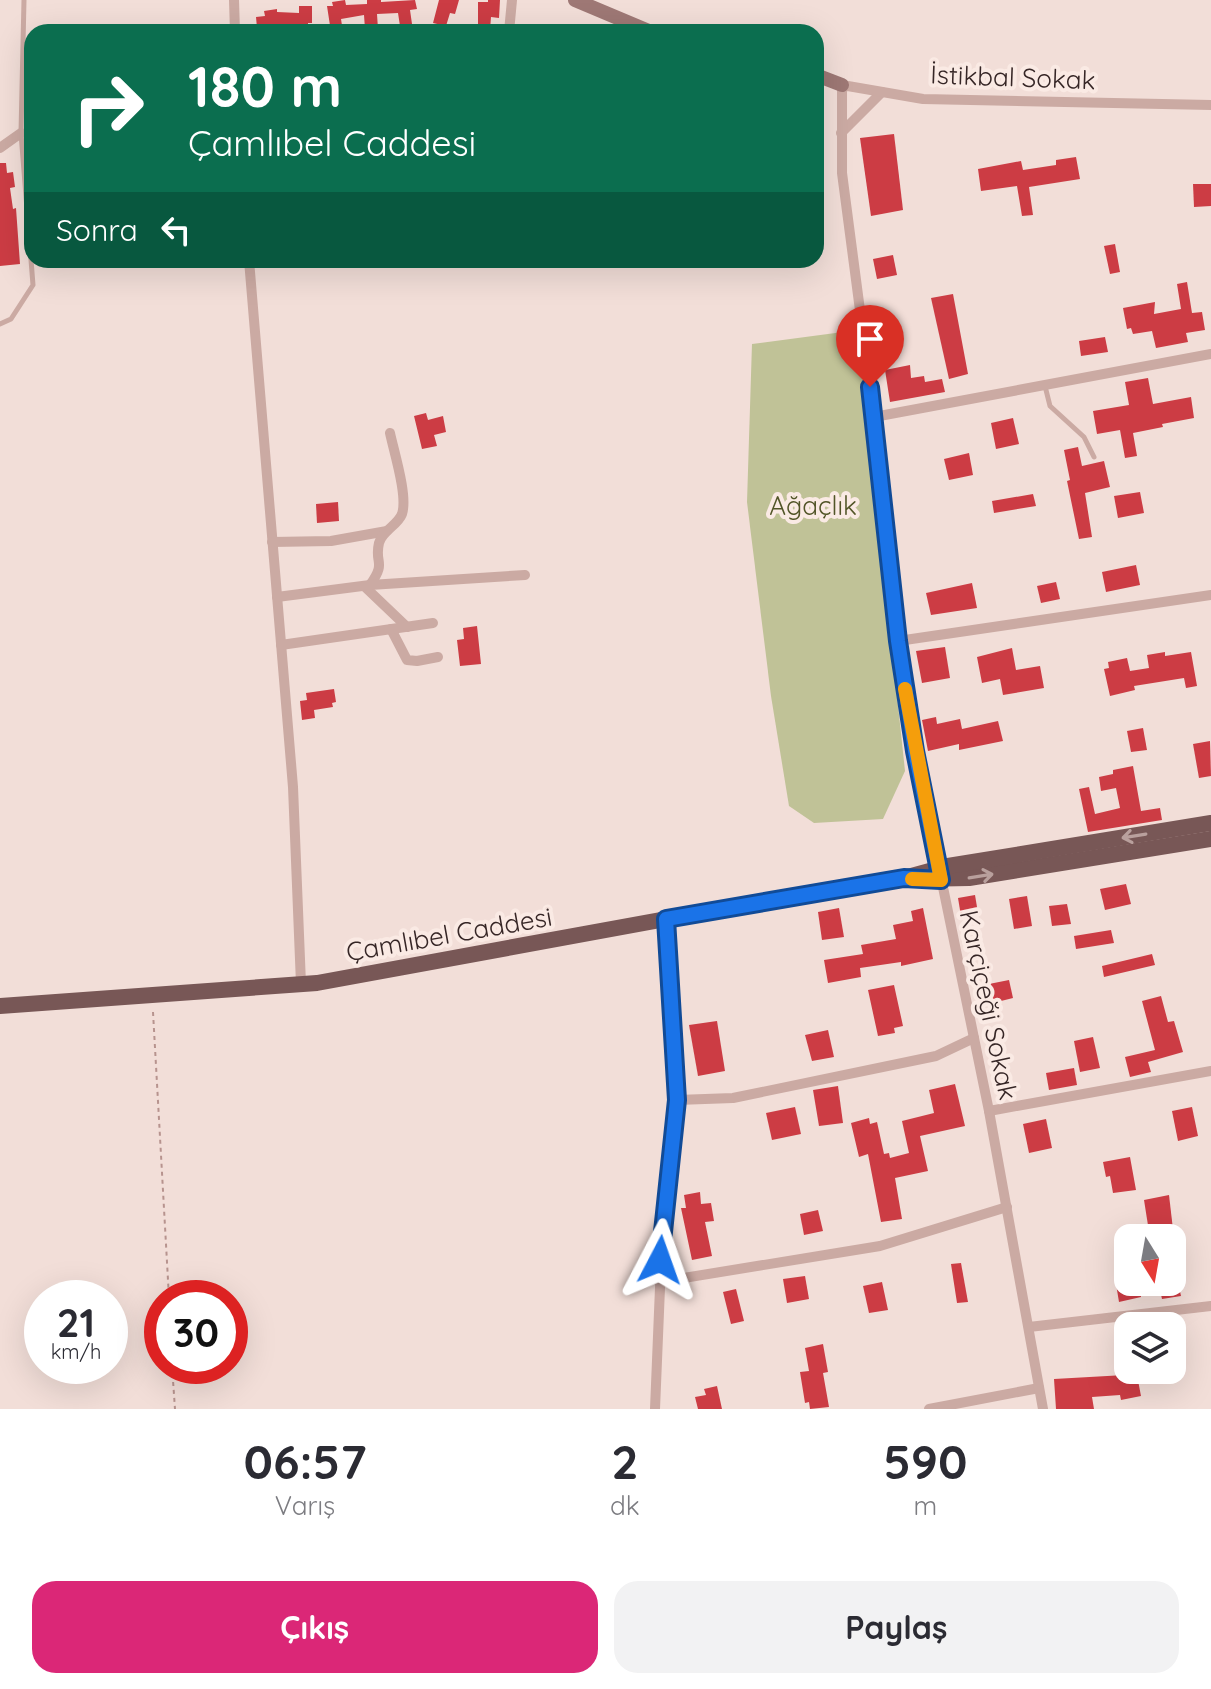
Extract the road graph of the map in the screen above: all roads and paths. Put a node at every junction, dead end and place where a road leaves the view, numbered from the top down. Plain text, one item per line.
1 (24, 0) edge
2 (234, 0) edge
3 (512, 0) edge
4 (575, 0) edge
5 (235, 24) edge
6 (510, 24) edge
7 (632, 24) edge
8 (824, 78) edge
9 (842, 85) junction
10 (882, 92) junction
11 (1211, 105) edge
12 (21, 133) junction
13 (841, 133) junction
14 (0, 148) edge
15 (24, 171) edge
16 (32, 268) edge
17 (250, 268) edge
18 (0, 324) edge
19 (1211, 354) edge
20 (1045, 385) junction
21 (874, 417) junction
22 (390, 433) dead end
23 (1094, 457) dead end
24 (387, 531) junction
25 (272, 542) junction
26 (525, 575) dead end
27 (367, 585) junction
28 (1211, 595) edge
29 (277, 597) junction
30 (433, 623) dead end
31 (407, 627) junction
32 (391, 629) junction
33 (898, 641) junction
34 (281, 645) junction
35 (438, 657) dead end
36 (1211, 823) edge
37 (1211, 839) edge
38 (940, 874) junction
39 (666, 919) junction
40 (301, 984) junction
41 (153, 995) junction
42 (0, 1006) edge
43 (974, 1038) junction
44 (1211, 1071) edge
45 (677, 1100) junction
46 (989, 1111) junction
47 (1007, 1207) junction
48 (168, 1280) edge
49 (659, 1282) junction
50 (1211, 1306) edge
51 (1029, 1327) junction
52 (173, 1384) edge
53 (1039, 1388) junction
54 (175, 1409) edge
55 (655, 1409) edge
56 (929, 1409) edge
57 (1043, 1409) edge

1 - 12 lane
2 - 5 street
3 - 6 street
4 - 7 street
8 - 9 street, İstikbal Sokak
9 - 10 street, İstikbal Sokak
9 - 13 street, Karçiçeği Sokak
10 - 11 street, İstikbal Sokak
10 - 13 street
12 - 14 street
12 - 15 lane
13 - 21 street, Karçiçeği Sokak
16 - 18 lane
17 - 25 street
19 - 20 street
20 - 21 street
20 - 23 lane
21 - 33 street, Karçiçeği Sokak
22 - 24 street
24 - 25 street
24 - 27 street
25 - 29 street
26 - 27 street
27 - 29 street
27 - 31 street
28 - 33 street
29 - 34 street
30 - 31 street
31 - 32 street
32 - 34 street
32 - 35 street
33 - 38 street, Karçiçeği Sokak
34 - 40 street
36 -> 38 main road
38 -> 37 main road
38 - 39 main road, Çamlıbel Caddesi
38 - 43 street, Karçiçeği Sokak
39 - 40 main road, Çamlıbel Caddesi
39 - 45 street
40 - 41 main road, Çamlıbel Caddesi
41 - 42 main road, Çamlıbel Caddesi
41 - 48 path
43 - 45 street
43 - 46 street, Karçiçeği Sokak
44 - 46 street
45 - 49 street
46 - 47 street, Karçiçeği Sokak
47 - 49 street
47 - 51 street, Karçiçeği Sokak
49 - 55 street
50 - 51 street
51 - 53 street, Karçiçeği Sokak
52 - 54 path
53 - 56 street
53 - 57 street, Karçiçeği Sokak

